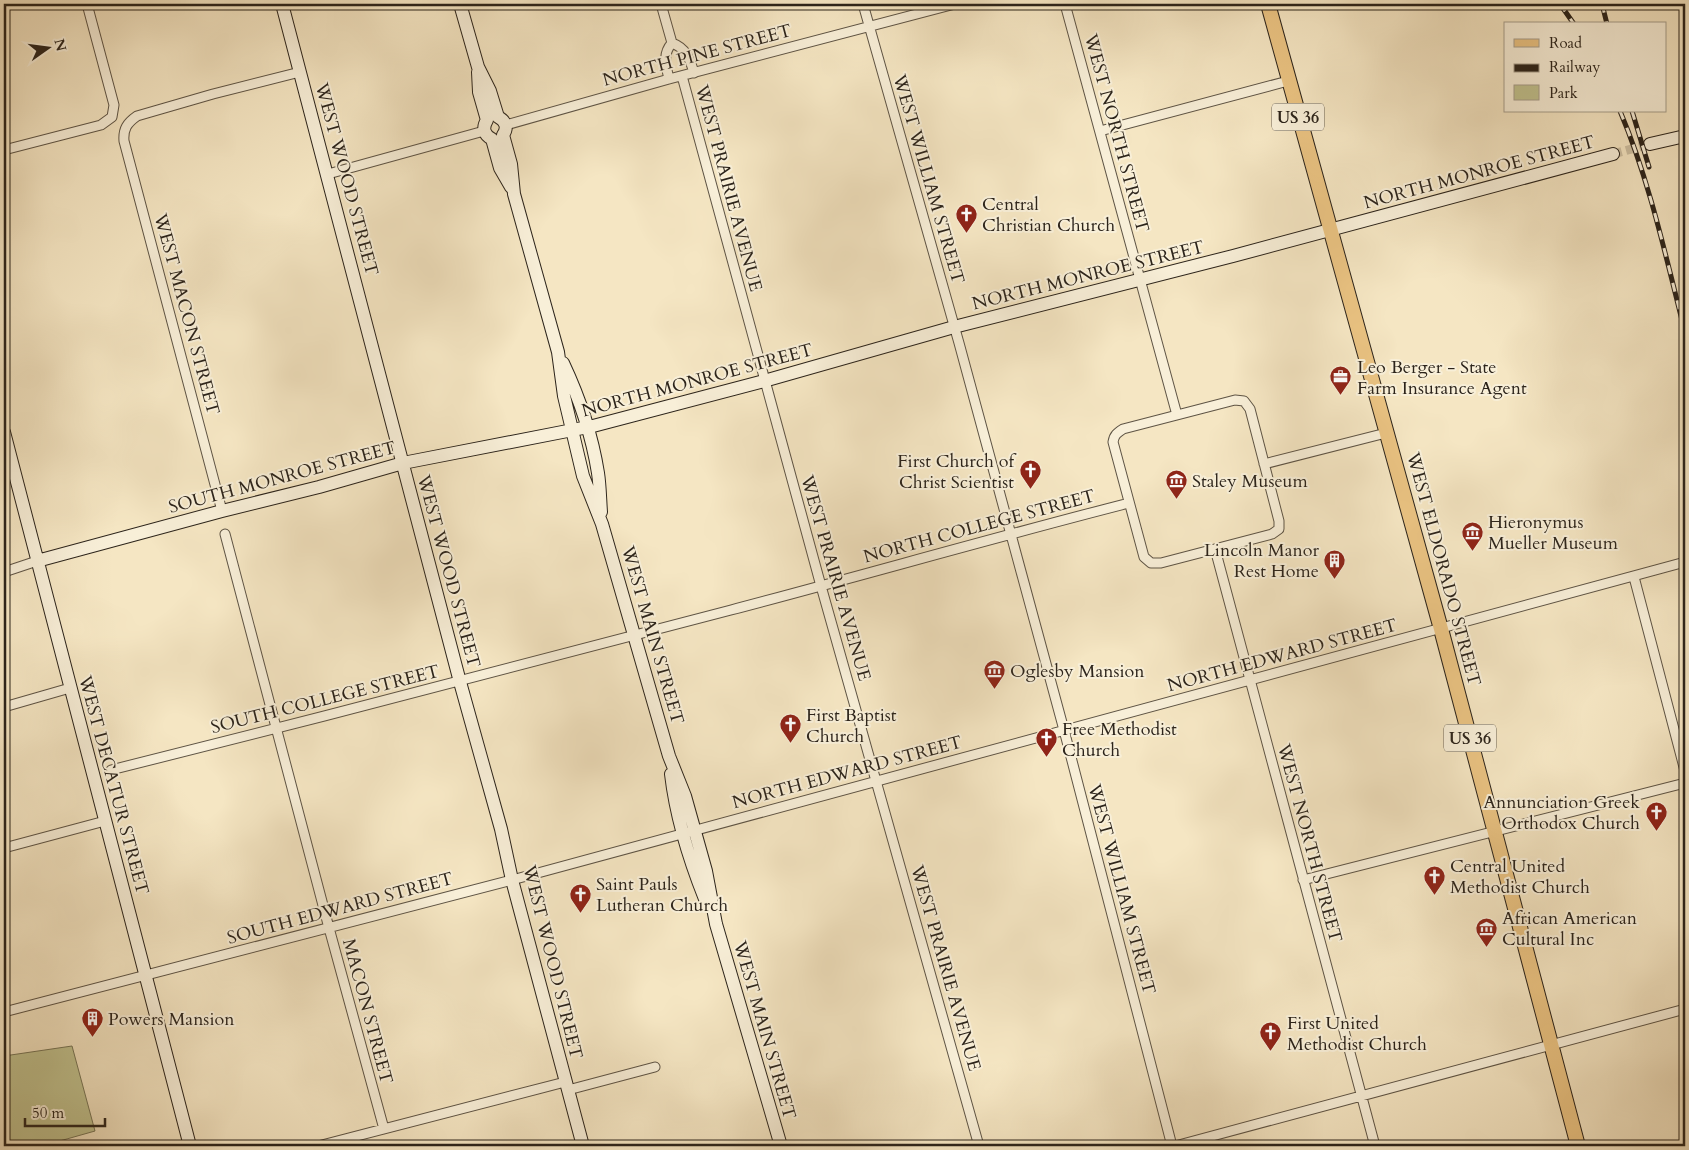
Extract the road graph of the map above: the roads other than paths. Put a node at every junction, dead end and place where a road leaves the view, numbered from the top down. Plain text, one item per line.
1 (87, 4) edge
2 (282, 4) edge
3 (460, 4) edge
4 (661, 4) edge
5 (863, 4) edge
6 (955, 4) edge
7 (1065, 4) edge
8 (1268, 4) edge
9 (869, 26) junction
10 (672, 42) junction
11 (300, 72) junction
12 (694, 73) junction
13 (682, 76) junction
14 (669, 79) junction
15 (1288, 81) junction
16 (495, 128) junction
17 (1100, 131) junction
18 (1685, 136) edge
19 (1650, 144) tunnel mouth
20 (4, 150) edge
21 (1613, 154) tunnel mouth
22 (328, 174) junction
23 (1330, 230) junction
24 (1141, 280) junction
25 (954, 327) junction
26 (558, 352) junction
27 (764, 381) junction
28 (1177, 415) junction
29 (587, 428) junction
30 (572, 431) junction
31 (4, 432) edge
32 (1386, 432) junction
33 (403, 463) junction
34 (1264, 464) junction
35 (1129, 503) junction
36 (222, 511) junction
37 (602, 524) junction
38 (1010, 533) junction
39 (225, 534) dead end
40 (1215, 549) junction
41 (37, 561) junction
42 (1685, 562) edge
43 (4, 572) edge
44 (1634, 577) junction
45 (821, 586) junction
46 (1441, 629) junction
47 (634, 636) junction
48 (1249, 680) junction
49 (460, 682) junction
50 (70, 688) junction
51 (4, 707) edge
52 (276, 728) junction
53 (1064, 730) junction
54 (111, 770) dead end
55 (1685, 771) edge
56 (877, 782) junction
57 (1685, 783) edge
58 (105, 821) junction
59 (1495, 831) junction
60 (689, 832) junction
61 (4, 848) edge
62 (512, 880) junction
63 (1303, 880) junction
64 (328, 928) junction
65 (146, 976) junction
66 (1685, 1009) edge
67 (4, 1012) edge
68 (1551, 1046) junction
69 (655, 1067) dead end
70 (566, 1086) junction
71 (1361, 1097) junction
72 (384, 1129) junction
73 (190, 1146) edge
74 (318, 1146) edge
75 (583, 1146) edge
76 (781, 1146) edge
77 (979, 1146) edge
78 (1174, 1146) edge
79 (1374, 1146) edge
80 (1578, 1146) edge

1 - 20 street
2 - 11 street, WEST WOOD STREET
3 - 16 street, WEST MAIN STREET
4 - 10 street
5 - 9 street, WEST WILLIAM STREET
6 - 9 street, NORTH PINE STREET
7 - 17 street, WEST NORTH STREET
8 - 15 main road, WEST ELDORADO STREET / US 36
9 - 12 street, NORTH PINE STREET
9 - 25 street, WEST WILLIAM STREET
10 - 12 street
10 - 14 street
11 - 22 street, WEST WOOD STREET
11 - 36 street, WEST MACON STREET
12 - 13 street, NORTH PINE STREET
13 - 14 street, NORTH PINE STREET
13 - 27 street, WEST PRAIRIE AVENUE
14 - 16 street, NORTH PINE STREET
15 - 17 street
15 - 23 main road, WEST ELDORADO STREET / US 36
16 - 22 street, NORTH PINE STREET
16 - 26 street, WEST MAIN STREET
17 - 24 street, WEST NORTH STREET
18 - 19 street
21 - 23 street, NORTH MONROE STREET
22 - 33 street, WEST WOOD STREET
23 - 24 street, NORTH MONROE STREET
23 - 32 main road, WEST ELDORADO STREET / US 36
24 - 25 street, NORTH MONROE STREET
24 - 28 street, WEST NORTH STREET
25 - 27 street, NORTH MONROE STREET
25 - 38 street, WEST WILLIAM STREET
26 - 29 street, WEST MAIN STREET
26 - 30 street, WEST MAIN STREET
27 - 29 street, NORTH MONROE STREET
27 - 45 street, WEST PRAIRIE AVENUE
28 - 34 street
28 - 35 street
29 - 30 street, NORTH MONROE STREET
29 - 37 street, WEST MAIN STREET
30 - 33 street, SOUTH MONROE STREET
30 - 37 street, WEST MAIN STREET
31 - 41 street, WEST DECATUR STREET
32 - 34 street
32 - 46 main road, WEST ELDORADO STREET / US 36
33 - 36 street, SOUTH MONROE STREET
33 - 49 street, WEST WOOD STREET
34 - 40 street
35 - 38 street, NORTH COLLEGE STREET
35 - 40 street
36 - 41 street, SOUTH MONROE STREET
37 - 47 street, WEST MAIN STREET
38 - 45 street, NORTH COLLEGE STREET
38 - 53 street, WEST WILLIAM STREET
39 - 52 street
40 - 48 street, WEST NORTH STREET
41 - 43 street, SOUTH MONROE STREET
41 - 50 street, WEST DECATUR STREET
42 - 44 street, NORTH EDWARD STREET
44 - 46 street, NORTH EDWARD STREET
44 - 55 street
45 - 47 street, NORTH COLLEGE STREET
45 - 56 street, WEST PRAIRIE AVENUE
46 - 48 street, NORTH EDWARD STREET
46 - 59 main road, WEST ELDORADO STREET / US 36
47 - 49 street, SOUTH COLLEGE STREET
47 - 60 street, WEST MAIN STREET
48 - 53 street, NORTH EDWARD STREET
48 - 63 street, WEST NORTH STREET
49 - 52 street, SOUTH COLLEGE STREET
49 - 62 street, WEST WOOD STREET
50 - 51 street
50 - 58 street, WEST DECATUR STREET
52 - 54 street, SOUTH COLLEGE STREET
52 - 64 street, MACON STREET
53 - 56 street, NORTH EDWARD STREET
53 - 78 street, WEST WILLIAM STREET
56 - 60 street, NORTH EDWARD STREET
56 - 77 street, WEST PRAIRIE AVENUE
57 - 59 street
58 - 61 street
58 - 65 street, WEST DECATUR STREET
59 - 63 street
59 - 68 main road, WEST ELDORADO STREET / US 36
60 - 62 street, SOUTH EDWARD STREET
60 - 76 street, WEST MAIN STREET
62 - 64 street, SOUTH EDWARD STREET
62 - 70 street, WEST WOOD STREET
63 - 71 street, WEST NORTH STREET
64 - 65 street, SOUTH EDWARD STREET
64 - 72 street, MACON STREET
65 - 67 street, SOUTH EDWARD STREET
65 - 73 street, WEST DECATUR STREET
66 - 68 street
68 - 71 street
68 - 80 main road, WEST ELDORADO STREET / US 36
69 - 70 street
70 - 72 street
70 - 75 street, WEST WOOD STREET
71 - 78 street
71 - 79 street, WEST NORTH STREET
72 - 74 street

